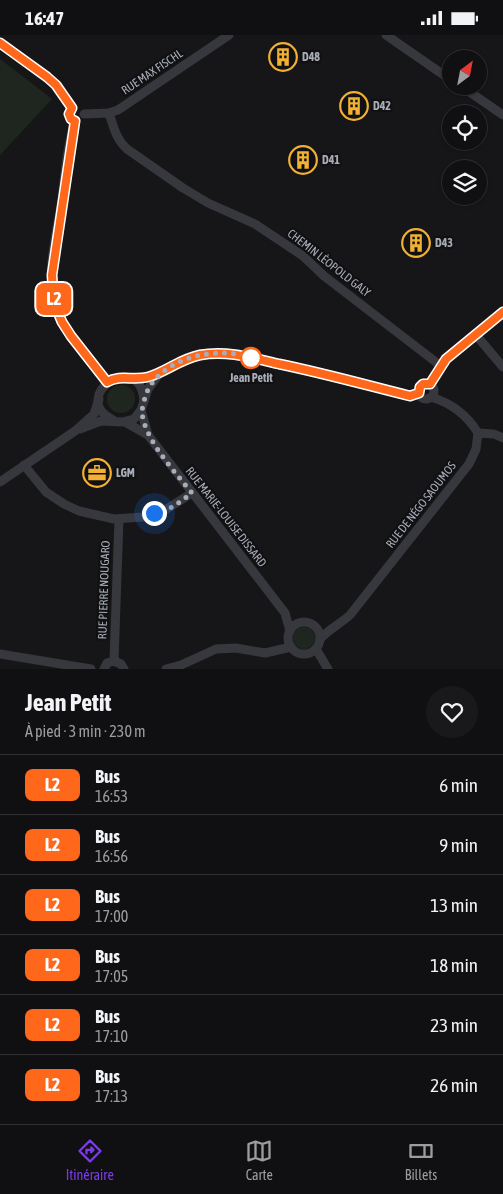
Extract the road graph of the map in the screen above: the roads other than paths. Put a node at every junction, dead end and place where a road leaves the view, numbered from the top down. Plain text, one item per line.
1 (229, 35) edge
2 (386, 35) edge
3 (0, 43) edge
4 (442, 74) edge
5 (474, 95) edge
6 (72, 108) junction
7 (109, 113) junction
8 (84, 114) junction
9 (503, 115) edge
10 (75, 121) junction
11 (503, 313) edge
12 (476, 335) junction
13 (441, 365) junction
14 (503, 367) edge
15 (159, 374) junction
16 (127, 377) junction
17 (107, 382) junction
18 (419, 393) junction
19 (434, 393) junction
20 (99, 399) junction
21 (143, 406) junction
22 (120, 422) junction
23 (75, 431) junction
24 (478, 433) junction
25 (148, 435) junction
26 (503, 439) edge
27 (24, 465) junction
28 (0, 482) edge
29 (192, 493) junction
30 (119, 519) junction
31 (285, 613) junction
32 (301, 623) junction
33 (316, 628) junction
34 (329, 629) junction
35 (290, 631) junction
36 (320, 639) junction
37 (291, 647) junction
38 (313, 651) junction
39 (0, 654) edge
40 (114, 661) junction
41 (326, 666) edge
42 (91, 669) edge
43 (104, 669) edge
44 (124, 669) edge
45 (166, 669) edge

1 - 7 street, RUE MAX FISCHL
2 - 4 street
3 - 6 street
5 - 9 street
6 - 8 street
6 - 10 street
7 - 8 street, RUE MAX FISCHL
7 - 13 street, CHEMIN LÉOPOLD GALY
8 - 10 street
10 - 17 street
11 - 12 street
12 - 13 street
12 - 14 street
13 - 19 street
15 - 16 street
15 - 18 street
15 - 21 street
16 - 17 street
16 - 21 street
17 - 20 street
18 - 19 street
18 - 19 street
19 - 24 street
20 - 22 street
20 - 23 street
21 - 22 street
21 - 25 street, RUE MARIE-LOUISE DISSARD
22 - 23 street
22 - 25 street, RUE MARIE-LOUISE DISSARD
23 - 27 street
24 - 26 street
24 - 34 street, RUE DE NÉGO SAOUMOS
25 - 29 street, RUE MARIE-LOUISE DISSARD
27 - 28 street
27 - 30 street
29 - 30 street
29 - 31 street, RUE MARIE-LOUISE DISSARD
30 - 40 street, RUE PIERRE NOUGARO
31 - 32 street, RUE MARIE-LOUISE DISSARD
31 - 35 street, RUE MARIE-LOUISE DISSARD
32 - 33 street
32 - 35 street
33 - 34 street
33 - 36 street
34 - 36 street, RUE DE NÉGO SAOUMOS
35 - 37 street
36 - 38 street
37 - 38 street
37 - 45 street
38 - 41 street
39 - 42 street
40 - 43 street
40 - 44 street

